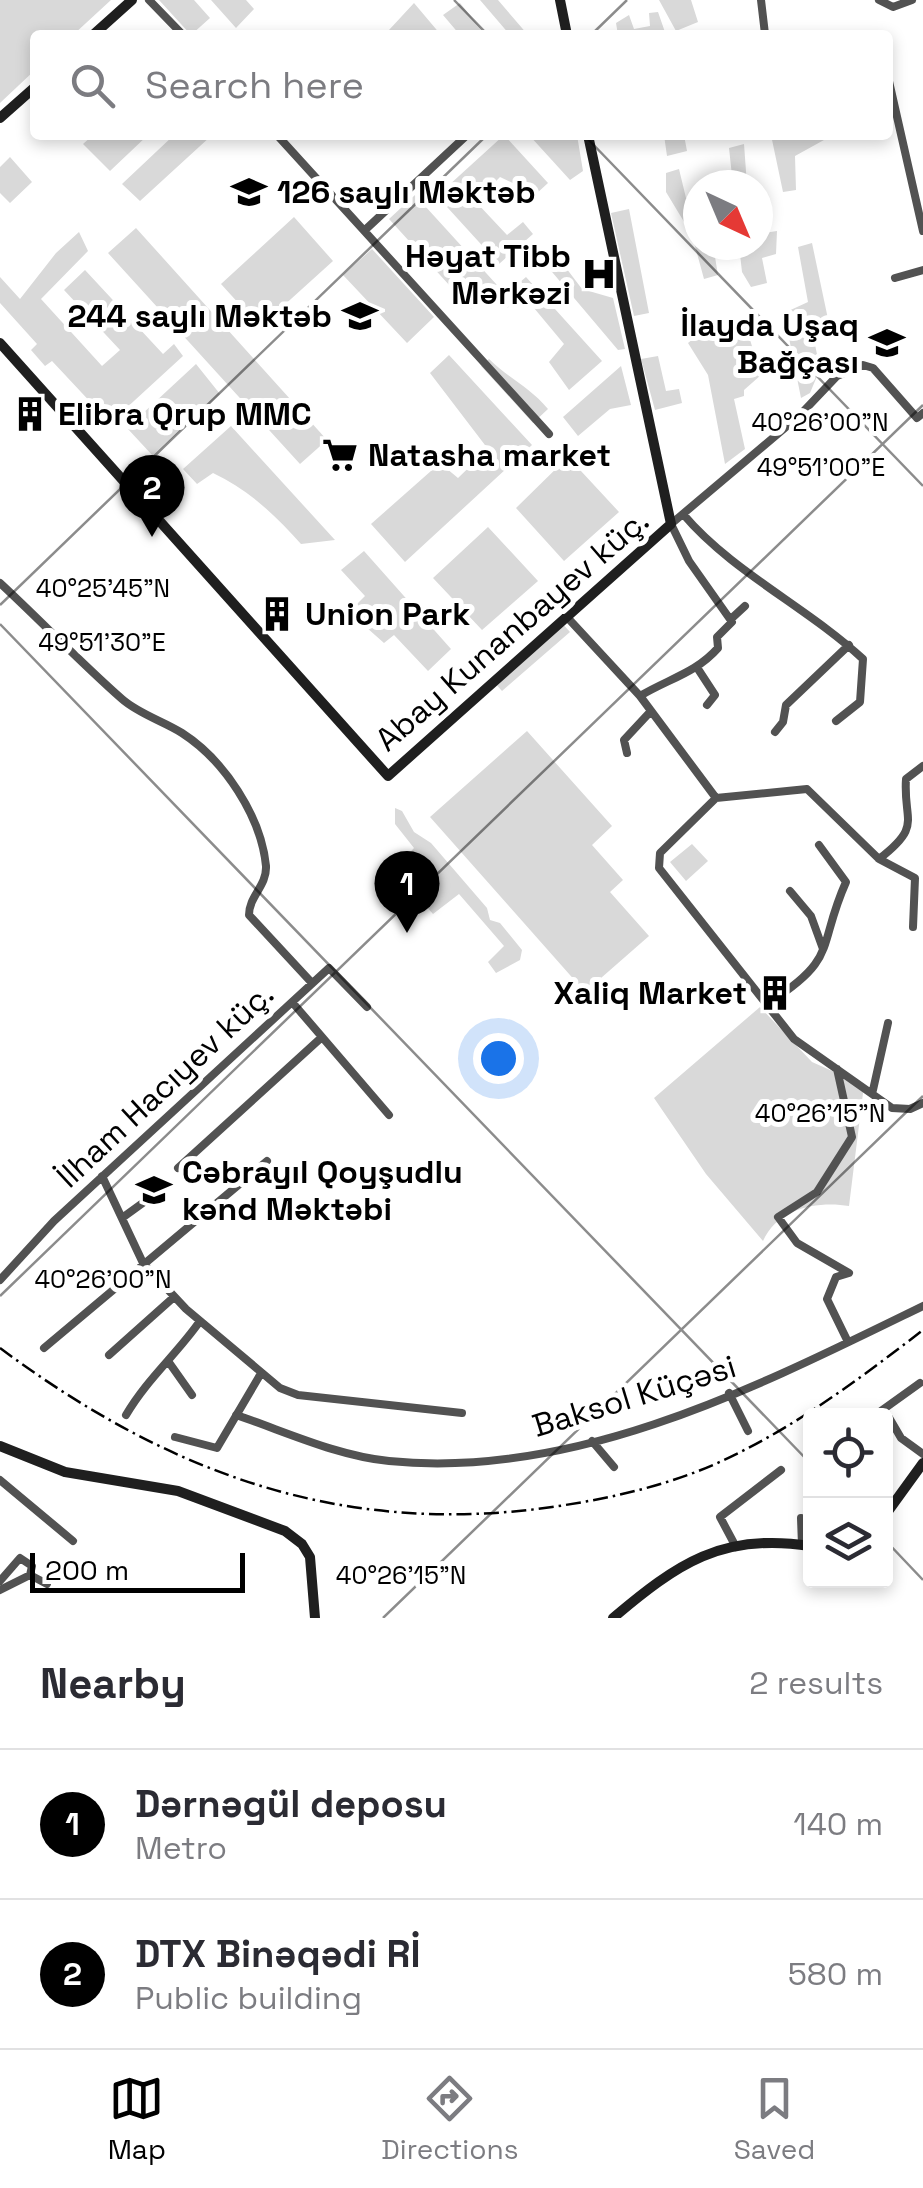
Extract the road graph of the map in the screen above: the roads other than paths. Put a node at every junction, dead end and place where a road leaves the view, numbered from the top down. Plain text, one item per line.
1 (132, 0) edge
2 (149, 0) edge
3 (560, 0) edge
4 (761, 0) edge
5 (879, 0) edge
6 (912, 0) edge
7 (99, 30) edge
8 (178, 30) edge
9 (567, 30) edge
10 (765, 30) edge
11 (30, 91) edge
12 (893, 99) edge
13 (0, 118) edge
14 (282, 140) edge
15 (462, 140) edge
16 (589, 140) edge
17 (923, 181) edge
18 (912, 184) junction
19 (364, 230) junction
20 (923, 231) edge
21 (923, 270) edge
22 (895, 278) dead end
23 (0, 343) edge
24 (921, 419) edge
25 (549, 434) dead end
26 (682, 514) junction
27 (670, 524) junction
28 (0, 583) edge
29 (745, 606) dead end
30 (566, 616) junction
31 (732, 620) junction
32 (740, 632) dead end
33 (848, 645) junction
34 (698, 669) junction
35 (640, 696) junction
36 (706, 705) dead end
37 (651, 711) junction
38 (836, 722) dead end
39 (775, 732) dead end
40 (627, 752) dead end
41 (923, 766) edge
42 (716, 798) junction
43 (819, 845) dead end
44 (879, 859) junction
45 (790, 891) dead end
46 (913, 928) dead end
47 (825, 953) junction
48 (312, 983) junction
49 (292, 1002) junction
50 (770, 1002) junction
51 (366, 1007) dead end
52 (888, 1023) dead end
53 (322, 1037) junction
54 (837, 1069) junction
55 (873, 1090) junction
56 (923, 1103) edge
57 (390, 1114) dead end
58 (267, 1161) dead end
59 (178, 1168) dead end
60 (102, 1176) junction
61 (151, 1197) dead end
62 (122, 1218) junction
63 (144, 1264) junction
64 (0, 1280) edge
65 (174, 1297) junction
66 (921, 1308) edge
67 (200, 1321) junction
68 (848, 1342) junction
69 (44, 1348) dead end
70 (109, 1355) dead end
71 (168, 1361) junction
72 (260, 1374) junction
73 (920, 1383) dead end
74 (729, 1393) junction
75 (192, 1395) dead end
76 (885, 1408) edge
77 (462, 1413) dead end
78 (126, 1414) dead end
79 (236, 1415) junction
80 (893, 1427) edge
81 (748, 1431) dead end
82 (175, 1437) dead end
83 (592, 1442) junction
84 (0, 1446) edge
85 (923, 1454) edge
86 (923, 1463) edge
87 (614, 1467) dead end
88 (781, 1470) dead end
89 (0, 1480) edge
90 (893, 1503) edge
91 (800, 1518) dead end
92 (803, 1532) edge
93 (74, 1541) dead end
94 (803, 1545) edge
95 (736, 1547) junction
96 (30, 1575) junction
97 (0, 1581) edge
98 (47, 1584) dead end
99 (0, 1590) edge
100 (315, 1618) edge
101 (612, 1618) edge

1 - 7 street
2 - 8 street
3 - 9 street
4 - 10 street
5 - 6 street
11 - 13 street
12 - 18 street
14 - 19 street
15 - 19 street
16 - 27 street, Abay Kunanbayev küç.
17 - 18 street
18 - 20 street
19 - 25 street
21 - 22 street
23 - 30 street, Abay Kunanbayev küç.
24 - 26 street
26 - 27 street
26 - 33 street
27 - 30 street, Abay Kunanbayev küç.
27 - 31 street
28 - 48 street
29 - 31 street
30 - 35 street
31 - 32 street
31 - 34 street
33 - 38 street
33 - 39 street
34 - 35 street
34 - 36 street
35 - 37 street
37 - 40 street
37 - 42 street
41 - 44 street
42 - 44 street
42 - 50 street
43 - 47 street
44 - 46 street
45 - 47 street
47 - 50 street
48 - 49 street, İlham Hacıyev küç.
48 - 51 street, İlham Hacıyev küç.
49 - 53 street
49 - 60 street, İlham Hacıyev küç.
50 - 54 street
52 - 55 street
53 - 57 street
53 - 59 street
54 - 55 street
54 - 68 street
55 - 56 street
58 - 63 street
60 - 62 street
60 - 64 street, İlham Hacıyev küç.
61 - 62 street
62 - 63 street
63 - 65 street
63 - 69 street
65 - 67 street
65 - 70 street
66 - 68 street, Baksol Küçəsi
67 - 71 street
67 - 72 street
68 - 74 street, Baksol Küçəsi
71 - 75 street
71 - 78 street
72 - 77 street
72 - 79 street
73 - 76 street
74 - 81 street
74 - 83 street, Baksol Küçəsi
79 - 82 street
79 - 83 street, Baksol Küçəsi
80 - 85 street
83 - 87 street
84 - 100 street
86 - 90 street
88 - 95 street
89 - 93 street
91 - 92 street
94 - 95 street
95 - 101 street
96 - 97 street
96 - 98 street
96 - 99 street

